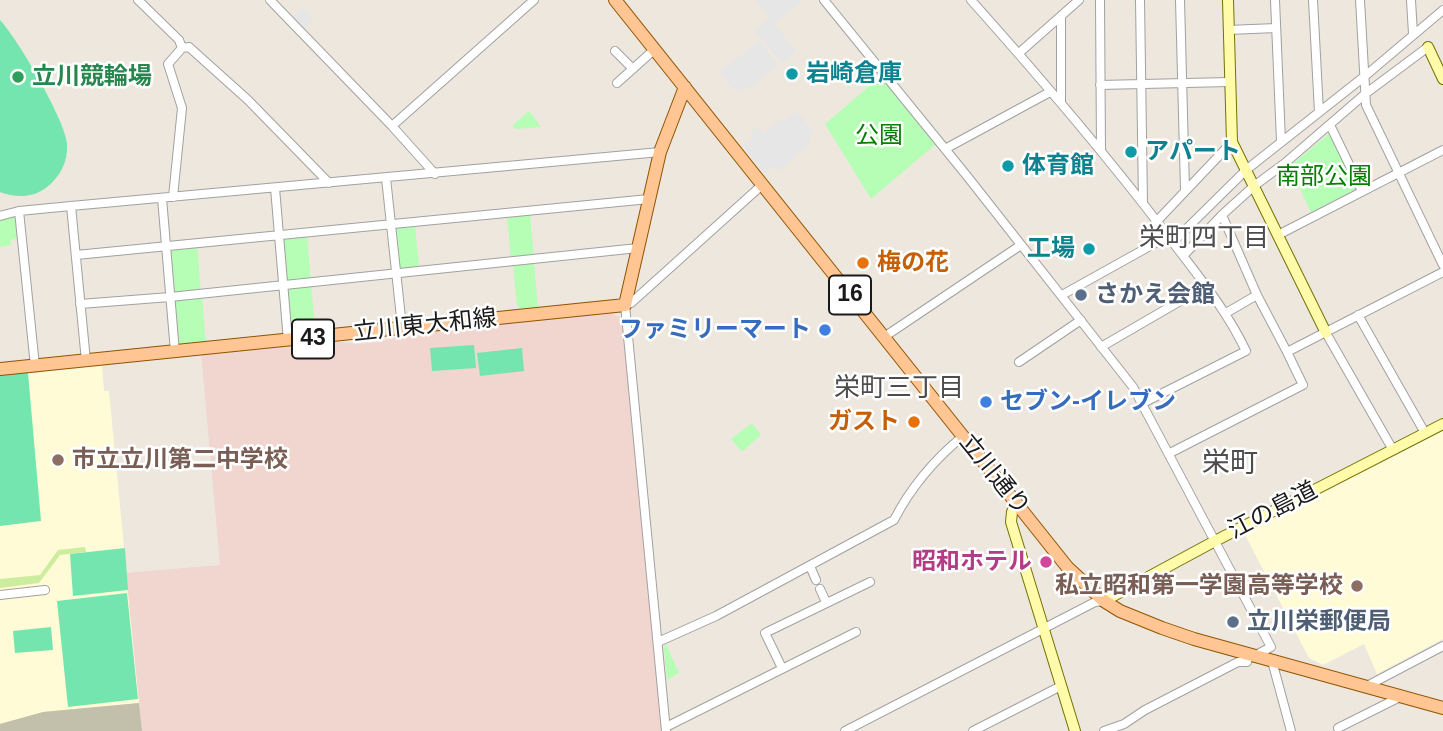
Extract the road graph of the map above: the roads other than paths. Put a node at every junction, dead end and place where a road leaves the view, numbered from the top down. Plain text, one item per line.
1 (138, 0) edge
2 (270, 0) edge
3 (286, 0) edge
4 (534, 0) edge
5 (615, 0) edge
6 (824, 0) edge
7 (971, 0) edge
8 (1079, 0) edge
9 (1100, 0) edge
10 (1140, 0) edge
11 (1180, 0) edge
12 (1228, 0) edge
13 (1275, 0) edge
14 (1313, 0) edge
15 (1360, 0) edge
16 (1411, 0) edge
17 (278, 8) junction
18 (1443, 10) edge
19 (1061, 16) junction
20 (1276, 28) junction
21 (1228, 30) junction
22 (1413, 34) junction
23 (1428, 47) joint
24 (182, 48) junction
25 (655, 49) junction
26 (615, 51) dead end
27 (1019, 53) junction
28 (633, 69) junction
29 (1365, 76) junction
30 (1443, 79) edge
31 (1229, 82) junction
32 (617, 83) dead end
33 (1182, 83) junction
34 (1142, 84) junction
35 (1100, 85) junction
36 (685, 87) junction
37 (1050, 92) junction
38 (1365, 94) junction
39 (1061, 103) junction
40 (1319, 111) junction
41 (1330, 125) junction
42 (392, 127) junction
43 (1281, 141) junction
44 (1232, 142) junction
45 (945, 149) junction
46 (1443, 150) edge
47 (660, 152) junction
48 (1101, 152) junction
49 (1246, 170) junction
50 (1399, 173) junction
51 (435, 174) junction
52 (386, 178) junction
53 (329, 183) junction
54 (762, 185) junction
55 (1254, 186) junction
56 (271, 188) junction
57 (1185, 190) junction
58 (1362, 191) junction
59 (173, 197) junction
60 (162, 198) junction
61 (649, 200) junction
62 (1143, 203) junction
63 (71, 206) junction
64 (19, 211) junction
65 (1222, 215) junction
66 (0, 216) edge
67 (1157, 221) junction
68 (391, 226) junction
69 (1278, 234) junction
70 (279, 236) junction
71 (1170, 239) junction
72 (1021, 245) junction
73 (166, 247) junction
74 (638, 248) junction
75 (76, 255) junction
76 (1184, 255) junction
77 (1443, 265) edge
78 (396, 272) junction
79 (1443, 272) edge
80 (284, 286) junction
81 (1206, 286) junction
82 (1062, 295) junction
83 (1257, 295) junction
84 (170, 297) junction
85 (80, 304) junction
86 (625, 305) junction
87 (1226, 313) junction
88 (1358, 315) junction
89 (1081, 320) junction
90 (402, 327) junction
91 (1326, 332) junction
92 (884, 337) junction
93 (288, 341) junction
94 (1101, 346) junction
95 (175, 352) junction
96 (1287, 352) junction
97 (86, 361) junction
98 (1019, 362) dead end
99 (35, 366) junction
100 (0, 368) edge
101 (1143, 403) junction
102 (1443, 424) edge
103 (1425, 433) junction
104 (963, 436) junction
105 (1393, 450) junction
106 (1170, 453) junction
107 (1016, 502) junction
108 (1215, 541) junction
109 (810, 566) junction
110 (816, 580) dead end
111 (870, 582) dead end
112 (820, 589) dead end
113 (45, 590) dead end
114 (0, 595) edge
115 (1104, 601) junction
116 (826, 603) junction
117 (1043, 628) junction
118 (856, 632) dead end
119 (658, 642) junction
120 (1443, 646) edge
121 (1252, 655) junction
122 (1272, 661) junction
123 (782, 668) junction
124 (1061, 686) junction
125 (1365, 687) junction
126 (1400, 697) junction
127 (1443, 708) edge
128 (1338, 727) dead end
129 (666, 729) edge
130 (1072, 730) edge
131 (845, 731) edge
132 (973, 731) edge
133 (1104, 731) edge
134 (1291, 731) edge

1 - 24 street
2 - 17 street
3 - 17 street
4 - 42 street
5 - 25 main road, 立川通り / 16
6 - 45 street
7 - 27 street
8 - 19 street
9 - 35 street
10 - 34 street
11 - 33 street
12 - 21 street
13 - 20 street
14 - 40 street
15 - 29 street
16 - 22 street
17 - 42 street
18 - 22 street
19 - 27 street
19 - 39 street
20 - 21 street
20 - 43 street
21 - 31 street
22 - 29 street
23 - 30 street
23 - 38 street
24 - 53 street
24 - 59 street
25 - 28 street
25 - 36 main road, 立川通り / 16
26 - 28 street
27 - 37 street
28 - 32 street
29 - 38 street
29 - 40 street
31 - 33 street
31 - 44 street
33 - 34 street
33 - 57 street
34 - 35 street
34 - 62 street
35 - 48 street
36 - 47 main road
36 - 54 main road, 立川通り / 16
37 - 39 street
37 - 45 street
38 - 41 street
38 - 50 street
39 - 48 street
40 - 43 street
41 - 55 street
41 - 58 street
42 - 51 street
43 - 49 street
44 - 49 street
44 - 57 street
45 - 72 street
46 - 50 street
47 - 51 street
47 - 61 main road
48 - 62 street
49 - 55 street
49 - 71 street
50 - 58 street
50 - 77 street
51 - 52 street
52 - 53 street
52 - 68 street
53 - 56 street
54 - 86 street
54 - 92 main road, 立川通り / 16
55 - 65 street
55 - 69 street
56 - 59 street
56 - 70 street
57 - 67 street
58 - 69 street
59 - 60 street
60 - 63 street
60 - 73 street
61 - 68 street
61 - 74 main road
62 - 67 street
63 - 64 street
63 - 75 street
64 - 66 street
64 - 99 street
65 - 76 street
65 - 83 street
67 - 71 street
68 - 70 street
68 - 78 street
69 - 91 street
70 - 73 street
70 - 80 street
71 - 76 street
71 - 82 street
72 - 82 street
72 - 92 street
73 - 75 street
73 - 84 street
74 - 78 street
74 - 86 main road
75 - 85 street
76 - 81 street
78 - 80 street
78 - 90 street
79 - 88 street
80 - 84 street
80 - 93 street
81 - 87 street
81 - 94 street
82 - 89 street
83 - 87 street
83 - 96 street
84 - 85 street
84 - 95 street
85 - 97 street
86 - 90 main road, 立川東大和線 / 43
86 - 119 street
87 - 101 street
88 - 91 street
88 - 103 street
89 - 94 street
89 - 98 street
90 - 93 main road, 立川東大和線 / 43
91 - 96 street
91 - 105 street
92 - 104 main road, 立川通り / 16
93 - 95 main road, 立川東大和線 / 43
94 - 101 street
95 - 97 main road, 立川東大和線 / 43
96 - 106 street
97 - 99 main road, 立川東大和線 / 43
99 - 100 main road, 立川東大和線 / 43
101 - 106 street
102 - 103 street, 江の島道
103 - 105 street, 江の島道
104 - 107 main road, 立川通り / 16
104 - 109 street
105 - 108 street, 江の島道
106 - 108 street
107 - 115 main road, 立川通り / 16
107 - 117 street
108 - 115 street, 江の島道
108 - 121 street
109 - 110 street
109 - 119 street
111 - 116 street
112 - 116 street
113 - 114 street
115 - 117 street
115 - 121 main road, 立川通り / 16
116 - 123 street
117 - 124 street
117 - 131 street
118 - 123 street
119 - 129 street
120 - 125 street
121 - 122 main road, 立川通り / 16
121 - 133 street
122 - 125 main road, 立川通り / 16
122 - 134 street
123 - 129 street
124 - 130 street
124 - 132 street
125 - 126 main road, 立川通り / 16
126 - 127 main road, 立川通り / 16
126 - 128 street

